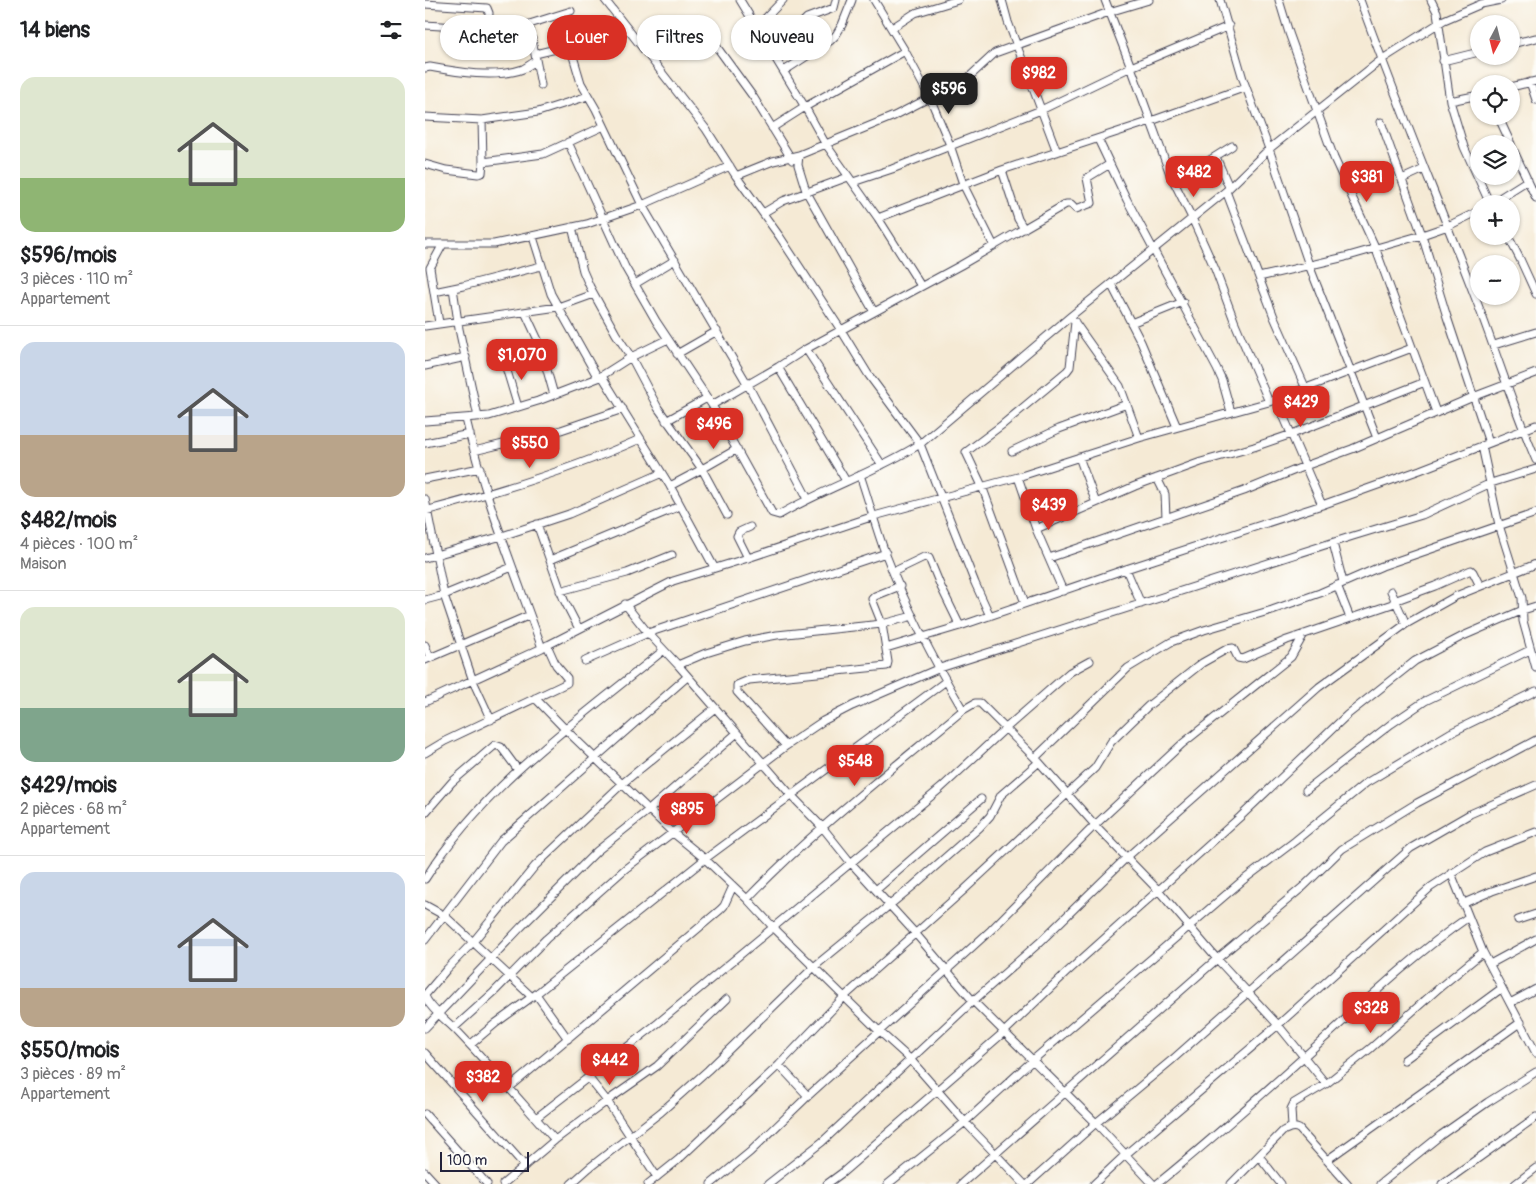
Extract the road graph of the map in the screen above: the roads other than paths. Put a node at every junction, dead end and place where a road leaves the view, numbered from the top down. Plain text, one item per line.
1 (605, 0) edge
2 (740, 0) edge
3 (783, 0) edge
4 (835, 0) edge
5 (852, 0) edge
6 (874, 0) edge
7 (958, 0) edge
8 (1002, 0) edge
9 (1105, 0) edge
10 (1149, 0) edge
11 (1220, 0) edge
12 (1279, 0) edge
13 (1360, 0) edge
14 (1431, 0) edge
15 (1501, 0) edge
16 (425, 4) edge
17 (571, 11) dead end
18 (1109, 12) junction
19 (489, 15) edge
20 (749, 15) edge
21 (769, 15) edge
22 (815, 15) edge
23 (537, 22) edge
24 (1439, 24) junction
25 (425, 25) edge
26 (440, 26) edge
27 (1229, 26) junction
28 (892, 28) junction
29 (628, 30) joint
30 (1536, 38) edge
31 (1520, 42) edge
32 (1017, 45) junction
33 (905, 51) junction
34 (721, 53) edge
35 (1470, 54) edge
36 (532, 60) edge
37 (536, 60) edge
38 (574, 60) edge
39 (777, 60) edge
40 (1381, 60) junction
41 (1443, 61) junction
42 (1131, 67) junction
43 (425, 68) edge
44 (784, 71) junction
45 (1533, 81) edge
46 (541, 85) dead end
47 (1520, 85) edge
48 (1246, 87) junction
49 (588, 96) junction
50 (1470, 97) edge
51 (929, 98) junction
52 (1536, 100) edge
53 (1450, 101) junction
54 (805, 107) junction
55 (1041, 110) junction
56 (1319, 111) junction
57 (425, 117) edge
58 (482, 120) junction
59 (1151, 121) junction
60 (1381, 122) dead end
61 (604, 126) junction
62 (771, 128) junction
63 (1098, 139) junction
64 (569, 142) junction
65 (825, 143) junction
66 (950, 145) junction
67 (1232, 146) dead end
68 (1269, 148) junction
69 (1057, 152) junction
70 (799, 155) junction
71 (1216, 157) junction
72 (789, 158) junction
73 (483, 162) junction
74 (1520, 163) edge
75 (425, 164) edge
76 (1110, 164) junction
77 (1205, 164) dead end
78 (729, 166) junction
79 (798, 166) junction
80 (1425, 169) junction
81 (1002, 170) junction
82 (736, 176) junction
83 (1402, 178) junction
84 (851, 180) junction
85 (1528, 180) junction
86 (963, 184) junction
87 (1227, 189) junction
88 (806, 191) junction
89 (1486, 195) edge
90 (1504, 195) edge
91 (1536, 198) edge
92 (642, 205) junction
93 (763, 213) junction
94 (1470, 215) edge
95 (878, 218) junction
96 (1192, 218) junction
97 (603, 219) junction
98 (1448, 226) junction
99 (572, 227) junction
100 (1024, 229) junction
101 (1422, 235) junction
102 (533, 237) junction
103 (425, 244) edge
104 (443, 244) junction
105 (1513, 245) edge
106 (994, 246) junction
107 (1375, 247) junction
108 (1154, 249) junction
109 (675, 260) junction
110 (1309, 265) junction
111 (541, 266) junction
112 (1259, 277) junction
113 (635, 284) junction
114 (1111, 284) junction
115 (921, 286) junction
116 (453, 288) junction
117 (434, 292) junction
118 (595, 294) junction
119 (1536, 294) edge
120 (1183, 302) junction
121 (558, 307) junction
122 (525, 312) junction
123 (874, 312) junction
124 (1073, 319) junction
125 (458, 320) junction
126 (439, 323) junction
127 (1131, 323) junction
128 (425, 326) edge
129 (841, 330) junction
130 (717, 331) junction
131 (1536, 332) edge
132 (668, 339) junction
133 (1494, 345) junction
134 (1412, 348) junction
135 (806, 349) junction
136 (677, 354) junction
137 (466, 357) junction
138 (631, 357) junction
139 (504, 361) dead end
140 (425, 366) edge
141 (778, 367) junction
142 (1352, 372) junction
143 (1536, 373) edge
144 (600, 377) junction
145 (1425, 382) junction
146 (1508, 384) junction
147 (747, 385) junction
148 (1306, 389) junction
149 (554, 395) junction
150 (1473, 397) junction
151 (707, 398) junction
152 (1273, 400) junction
153 (1127, 404) junction
154 (712, 405) junction
155 (1365, 405) junction
156 (518, 407) junction
157 (623, 409) junction
158 (1231, 412) junction
159 (1436, 412) junction
160 (478, 417) junction
161 (466, 418) junction
162 (425, 421) edge
163 (666, 421) junction
164 (1536, 425) edge
165 (1177, 427) junction
166 (1523, 430) junction
167 (470, 434) junction
168 (1292, 434) junction
169 (1139, 438) junction
170 (1377, 438) junction
171 (640, 439) junction
172 (425, 443) edge
173 (920, 444) junction
174 (1485, 444) junction
175 (737, 449) junction
176 (474, 451) junction
177 (1012, 451) dead end
178 (1079, 457) junction
179 (1536, 460) edge
180 (882, 465) junction
181 (1305, 466) junction
182 (480, 468) junction
183 (1536, 469) edge
184 (702, 470) junction
185 (662, 473) junction
186 (860, 475) junction
187 (1018, 476) junction
188 (1157, 478) junction
189 (425, 479) edge
190 (846, 481) junction
191 (1491, 483) junction
192 (670, 486) junction
193 (982, 486) junction
194 (488, 494) junction
195 (942, 498) junction
196 (425, 499) edge
197 (808, 499) junction
198 (1097, 503) junction
199 (1322, 505) junction
200 (680, 506) junction
201 (426, 511) edge
202 (1536, 513) edge
203 (727, 515) dead end
204 (874, 516) junction
205 (1166, 518) junction
206 (537, 524) junction
207 (1499, 525) junction
208 (750, 527) dead end
209 (1037, 529) junction
210 (502, 536) junction
211 (1333, 543) junction
212 (886, 553) junction
213 (435, 555) junction
214 (672, 556) dead end
215 (425, 558) edge
216 (748, 558) junction
217 (1049, 558) junction
218 (550, 560) junction
219 (1536, 564) edge
220 (512, 567) junction
221 (714, 567) junction
222 (1126, 569) junction
223 (893, 572) junction
224 (1514, 572) junction
225 (1340, 583) junction
226 (900, 586) junction
227 (1480, 586) junction
228 (561, 591) junction
229 (1063, 591) junction
230 (1391, 591) dead end
231 (444, 595) junction
232 (425, 600) edge
233 (1395, 602) junction
234 (1025, 603) junction
235 (625, 604) junction
236 (1141, 604) junction
237 (1536, 606) edge
238 (1523, 610) junction
239 (530, 615) junction
240 (913, 616) junction
241 (990, 616) junction
242 (1350, 618) junction
243 (882, 624) junction
244 (1406, 624) junction
245 (960, 626) junction
246 (579, 629) junction
247 (648, 633) junction
248 (1304, 634) junction
249 (923, 636) junction
250 (461, 644) junction
251 (425, 645) edge
252 (545, 647) junction
253 (885, 648) junction
254 (664, 650) junction
255 (1530, 650) junction
256 (427, 659) edge
257 (585, 661) dead end
258 (1090, 661) dead end
259 (678, 665) junction
260 (940, 668) junction
261 (1536, 668) edge
262 (687, 677) junction
263 (946, 681) junction
264 (473, 682) junction
265 (1536, 691) edge
266 (535, 698) junction
267 (425, 702) edge
268 (715, 708) junction
269 (963, 710) junction
270 (491, 720) junction
271 (1005, 728) junction
272 (565, 729) junction
273 (737, 733) junction
274 (1536, 740) edge
275 (787, 746) junction
276 (425, 753) edge
277 (595, 758) junction
278 (1037, 760) junction
279 (764, 763) junction
280 (518, 770) junction
281 (623, 784) junction
282 (1536, 785) edge
283 (1306, 790) dead end
284 (1066, 794) junction
285 (791, 795) junction
286 (981, 799) dead end
287 (650, 809) junction
288 (425, 813) edge
289 (1095, 825) junction
290 (823, 828) junction
291 (673, 832) junction
292 (1536, 832) edge
293 (1126, 858) junction
294 (705, 859) junction
295 (851, 863) junction
296 (1451, 873) junction
297 (1536, 876) edge
298 (425, 878) edge
299 (733, 886) junction
300 (876, 890) junction
301 (1159, 891) junction
302 (747, 899) junction
303 (889, 904) junction
304 (1462, 904) junction
305 (425, 905) edge
306 (1536, 914) edge
307 (445, 916) junction
308 (1467, 918) junction
309 (1518, 920) dead end
310 (1190, 925) junction
311 (773, 927) junction
312 (915, 933) junction
313 (1536, 939) edge
314 (425, 940) edge
315 (473, 942) junction
316 (1483, 952) junction
317 (492, 959) junction
318 (1217, 959) junction
319 (1490, 964) junction
320 (815, 966) junction
321 (946, 970) junction
322 (511, 976) junction
323 (1503, 988) junction
324 (1536, 989) edge
325 (1248, 992) junction
326 (534, 995) junction
327 (844, 997) junction
328 (727, 999) dead end
329 (973, 1001) junction
330 (1510, 1003) junction
331 (438, 1013) junction
332 (1521, 1022) junction
333 (1277, 1025) junction
334 (425, 1028) edge
335 (454, 1028) junction
336 (879, 1031) junction
337 (1003, 1033) junction
338 (568, 1039) junction
339 (471, 1045) junction
340 (425, 1052) edge
341 (1536, 1053) edge
342 (1303, 1058) junction
343 (911, 1059) junction
344 (1033, 1060) junction
345 (1404, 1060) dead end
346 (779, 1065) junction
347 (1536, 1072) edge
348 (588, 1077) junction
349 (1326, 1084) junction
350 (509, 1088) junction
351 (937, 1090) junction
352 (1065, 1093) junction
353 (808, 1096) junction
354 (607, 1101) junction
355 (425, 1114) edge
356 (536, 1118) junction
357 (1536, 1118) edge
358 (965, 1122) junction
359 (1096, 1123) junction
360 (1292, 1127) junction
361 (624, 1129) junction
362 (629, 1137) junction
363 (555, 1140) junction
364 (623, 1142) junction
365 (994, 1154) junction
366 (1125, 1155) junction
367 (1259, 1156) junction
368 (1327, 1160) junction
369 (525, 1166) junction
370 (1536, 1168) edge
371 (425, 1172) edge
372 (657, 1177) junction
373 (436, 1184) edge
374 (487, 1184) edge
375 (503, 1184) edge
376 (571, 1184) edge
377 (648, 1184) edge
378 (711, 1184) edge
379 (768, 1184) edge
380 (827, 1184) edge
381 (888, 1184) edge
382 (961, 1184) edge
383 (1026, 1184) edge
384 (1094, 1184) edge
385 (1155, 1184) edge
386 (1231, 1184) edge
387 (1281, 1184) edge
388 (1348, 1184) edge
389 (1380, 1184) edge
390 (1442, 1184) edge
391 (1515, 1184) edge

1 - 29 street
2 - 20 street
3 - 21 street
4 - 22 street
5 - 44 street
6 - 28 street
7 - 28 street
8 - 32 street
9 - 18 street
10 - 18 street
11 - 27 street
12 - 56 street
13 - 40 street
14 - 24 street
15 - 24 street
16 - 19 street
17 - 23 street
18 - 32 street
18 - 42 street
24 - 40 street
24 - 41 street
25 - 26 street
27 - 42 street
27 - 48 street
28 - 33 street
29 - 78 street
30 - 31 street
32 - 51 street
32 - 55 street
33 - 51 street
33 - 54 street
34 - 62 street
35 - 41 street
36 - 43 street
37 - 46 street
38 - 49 street
39 - 44 street
40 - 56 street
40 - 80 street
41 - 53 street
42 - 55 street
42 - 59 street
44 - 54 street
45 - 47 street
45 - 52 street
48 - 59 street
48 - 68 street
49 - 58 street
49 - 61 street
50 - 53 street
51 - 65 street
51 - 66 street
53 - 89 street
54 - 62 street
54 - 65 street
55 - 66 street
55 - 69 street
56 - 68 street
56 - 107 street
57 - 58 street
58 - 73 street
59 - 63 street
59 - 96 street
60 - 83 street
61 - 64 street
61 - 92 street
62 - 72 street
63 - 69 street
63 - 76 street
64 - 73 street
64 - 97 street
65 - 70 street
65 - 84 street
66 - 84 street
66 - 86 street
67 - 71 street
68 - 87 street
68 - 110 street
69 - 81 street
70 - 72 street
70 - 79 street
71 - 77 street
71 - 87 street
72 - 79 street
72 - 82 street
73 - 75 street
74 - 85 street
76 - 100 street
76 - 108 street
78 - 82 street
78 - 92 street
79 - 88 street
80 - 83 street
80 - 98 street
81 - 86 street
81 - 100 street
82 - 93 street
83 - 101 street
84 - 88 street
84 - 95 street
85 - 90 street
85 - 91 street
86 - 95 street
86 - 106 street
87 - 96 street
87 - 112 street
88 - 93 street
88 - 123 street
92 - 97 street
92 - 109 street
93 - 129 street
94 - 98 street
95 - 115 street
96 - 108 street
96 - 152 street
97 - 99 street
97 - 113 street
98 - 101 street
98 - 133 street
99 - 102 street
99 - 118 street
100 - 106 street
101 - 107 street
101 - 150 street
102 - 104 street
102 - 111 street
103 - 104 street
104 - 117 street
105 - 119 street
106 - 115 street
107 - 110 street
107 - 134 street
108 - 114 street
108 - 120 street
109 - 113 street
109 - 130 street
110 - 112 street
110 - 142 street
111 - 116 street
111 - 121 street
112 - 148 street
113 - 132 street
114 - 124 street
114 - 127 street
115 - 123 street
116 - 117 street
116 - 125 street
117 - 126 street
118 - 121 street
118 - 138 street
120 - 127 street
120 - 158 street
121 - 122 street
121 - 144 street
122 - 125 street
122 - 149 street
123 - 129 street
124 - 153 street
124 - 173 street
124 - 193 street
125 - 126 street
125 - 137 street
126 - 128 street
127 - 165 street
129 - 135 street
129 - 173 street
130 - 136 street
130 - 147 street
131 - 133 street
132 - 136 street
132 - 138 street
133 - 146 street
134 - 142 street
134 - 145 street
135 - 141 street
135 - 180 street
136 - 151 street
137 - 140 street
137 - 160 street
138 - 144 street
138 - 163 street
139 - 156 street
141 - 147 street
141 - 190 street
142 - 148 street
142 - 155 street
143 - 146 street
144 - 149 street
144 - 157 street
145 - 155 street
145 - 159 street
146 - 150 street
146 - 166 street
147 - 154 street
147 - 197 street
148 - 152 street
149 - 156 street
150 - 159 street
150 - 174 street
151 - 154 street
151 - 163 street
152 - 158 street
152 - 168 street
153 - 169 street
153 - 177 street
154 - 175 street
155 - 168 street
155 - 170 street
156 - 160 street
157 - 171 street
157 - 176 street
158 - 165 street
159 - 170 street
160 - 161 street
161 - 162 street
161 - 167 street
163 - 184 street
164 - 166 street
165 - 169 street
166 - 174 street
166 - 179 street
167 - 172 street
167 - 176 street
168 - 181 street
168 - 188 street
169 - 178 street
170 - 181 street
171 - 185 street
171 - 194 street
173 - 180 street
173 - 195 street
174 - 191 street
174 - 199 street
175 - 184 street
175 - 197 street
176 - 182 street
178 - 187 street
178 - 198 street
180 - 186 street
181 - 199 street
181 - 205 street
182 - 189 street
182 - 194 street
183 - 191 street
184 - 192 street
184 - 203 street
185 - 192 street
185 - 206 street
186 - 190 street
186 - 204 street
187 - 193 street
187 - 209 street
188 - 198 street
188 - 205 street
190 - 197 street
191 - 207 street
191 - 211 street
192 - 200 street
193 - 195 street
193 - 234 street
194 - 201 street
194 - 210 street
195 - 204 street
195 - 241 street
196 - 201 street
198 - 209 street
199 - 222 street
200 - 218 street
200 - 221 street
201 - 213 street
202 - 207 street
204 - 212 street
204 - 216 street
205 - 217 street
206 - 210 street
206 - 218 street
207 - 224 street
207 - 225 street
208 - 216 street
209 - 217 street
210 - 213 street
210 - 220 street
211 - 225 street
211 - 236 street
212 - 223 street
212 - 247 street
213 - 215 street
213 - 231 street
214 - 228 street
216 - 221 street
217 - 229 street
218 - 228 street
219 - 224 street
220 - 231 street
220 - 239 street
221 - 235 street
222 - 229 street
222 - 236 street
223 - 226 street
223 - 245 street
224 - 227 street
224 - 238 street
225 - 242 street
225 - 278 street
226 - 240 street
226 - 243 street
227 - 233 street
227 - 244 street
228 - 246 street
229 - 234 street
230 - 233 street
231 - 232 street
231 - 250 street
233 - 242 street
233 - 244 street
234 - 241 street
235 - 246 street
235 - 247 street
236 - 260 street
237 - 238 street
238 - 255 street
238 - 301 street
239 - 250 street
239 - 252 street
240 - 243 street
240 - 249 street
241 - 245 street
242 - 248 street
243 - 253 street
243 - 259 street
244 - 293 street
245 - 249 street
246 - 252 street
247 - 254 street
247 - 257 street
248 - 284 street
248 - 289 street
249 - 253 street
249 - 260 street
250 - 256 street
250 - 264 street
251 - 256 street
252 - 264 street
252 - 266 street
253 - 275 street
254 - 259 street
254 - 272 street
255 - 261 street
255 - 283 street
258 - 271 street
259 - 262 street
260 - 263 street
260 - 275 street
262 - 268 street
262 - 277 street
263 - 269 street
263 - 285 street
264 - 267 street
264 - 270 street
265 - 310 street
266 - 270 street
266 - 272 street
268 - 273 street
268 - 281 street
269 - 271 street
269 - 290 street
270 - 276 street
271 - 278 street
271 - 295 street
272 - 277 street
272 - 280 street
273 - 279 street
273 - 287 street
274 - 318 street
275 - 279 street
277 - 281 street
277 - 307 street
278 - 284 street
278 - 303 street
279 - 285 street
279 - 291 street
280 - 288 street
280 - 298 street
281 - 287 street
281 - 315 street
282 - 325 street
284 - 289 street
284 - 312 street
285 - 290 street
285 - 294 street
286 - 300 street
287 - 291 street
287 - 317 street
289 - 293 street
289 - 321 street
290 - 295 street
290 - 302 street
291 - 294 street
291 - 322 street
292 - 296 street
293 - 301 street
293 - 329 street
294 - 299 street
294 - 326 street
295 - 300 street
295 - 311 street
296 - 304 street
296 - 333 street
297 - 304 street
299 - 302 street
299 - 338 street
300 - 303 street
301 - 310 street
301 - 337 street
302 - 311 street
303 - 312 street
303 - 320 street
304 - 308 street
305 - 307 street
306 - 309 street
307 - 314 street
307 - 315 street
308 - 316 street
308 - 342 street
310 - 318 street
310 - 344 street
311 - 320 street
311 - 348 street
312 - 321 street
312 - 327 street
313 - 319 street
315 - 317 street
315 - 331 street
316 - 319 street
316 - 349 street
317 - 322 street
317 - 331 street
318 - 325 street
318 - 352 street
319 - 323 street
320 - 327 street
320 - 362 street
321 - 329 street
321 - 336 street
322 - 326 street
322 - 335 street
323 - 330 street
323 - 345 street
324 - 330 street
325 - 333 street
325 - 359 street
326 - 338 street
326 - 339 street
327 - 336 street
327 - 346 street
328 - 354 street
329 - 337 street
329 - 343 street
330 - 332 street
331 - 334 street
331 - 335 street
332 - 341 street
332 - 368 street
333 - 342 street
333 - 366 street
335 - 339 street
336 - 343 street
336 - 353 street
337 - 344 street
337 - 351 street
338 - 350 street
339 - 350 street
340 - 369 street
342 - 349 street
342 - 385 street
343 - 351 street
343 - 379 street
344 - 352 street
344 - 358 street
346 - 353 street
346 - 372 street
347 - 389 street
348 - 354 street
348 - 356 street
349 - 360 street
350 - 356 street
351 - 358 street
351 - 380 street
352 - 359 street
352 - 365 street
353 - 378 street
354 - 361 street
354 - 363 street
355 - 374 street
356 - 363 street
357 - 390 street
358 - 365 street
358 - 381 street
359 - 366 street
359 - 383 street
360 - 367 street
360 - 368 street
361 - 362 street
361 - 364 street
362 - 364 street
362 - 372 street
363 - 369 street
364 - 376 street
365 - 382 street
365 - 383 street
366 - 384 street
366 - 385 street
367 - 386 street
367 - 387 street
368 - 388 street
369 - 375 street
370 - 391 street
371 - 373 street
372 - 377 street

